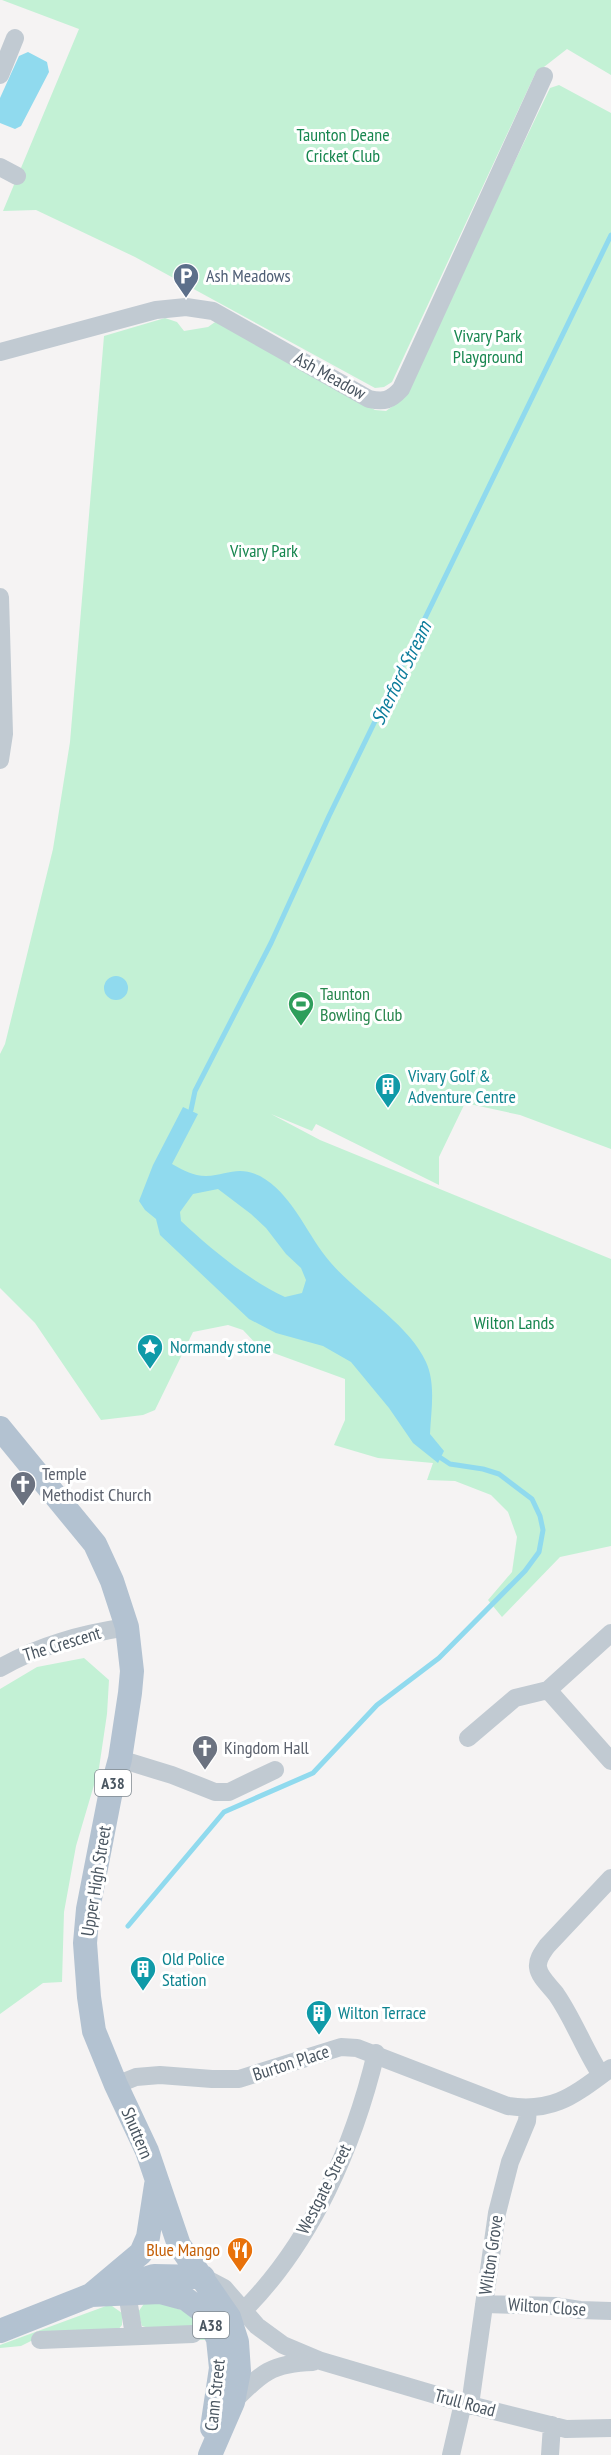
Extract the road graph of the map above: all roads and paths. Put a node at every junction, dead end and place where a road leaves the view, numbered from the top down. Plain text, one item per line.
1 (15, 38) dead end
2 (0, 75) edge
3 (544, 76) dead end
4 (0, 167) edge
5 (17, 176) dead end
6 (0, 352) edge
7 (0, 597) edge
8 (0, 760) edge
9 (0, 1428) edge
10 (127, 1627) junction
11 (611, 1633) edge
12 (0, 1668) edge
13 (548, 1690) junction
14 (468, 1738) dead end
15 (120, 1759) junction
16 (611, 1761) edge
17 (275, 1770) dead end
18 (611, 1878) edge
19 (376, 2053) junction
20 (606, 2071) edge
21 (116, 2085) junction
22 (528, 2109) junction
23 (156, 2182) junction
24 (203, 2277) junction
25 (127, 2293) junction
26 (91, 2295) junction
27 (484, 2304) junction
28 (244, 2310) junction
29 (611, 2311) edge
30 (0, 2331) edge
31 (193, 2334) dead end
32 (134, 2335) junction
33 (40, 2340) dead end
34 (321, 2361) junction
35 (233, 2402) junction
36 (466, 2404) junction
37 (552, 2425) junction
38 (611, 2428) edge
39 (209, 2455) edge
40 (452, 2455) edge
41 (550, 2455) edge

1 - 2 street
3 - 6 street, Ash Meadow
4 - 5 street
7 - 8 street
9 - 10 main road, Upper High Street / A38
10 - 12 street, The Crescent
10 - 15 main road, Upper High Street / A38
11 - 13 street
13 - 14 street
13 - 16 street
15 - 17 street
15 - 21 main road, Upper High Street / A38
18 - 20 street
19 - 21 street, Burton Place
19 - 22 street, Burton Place
19 - 28 street, Westgate Street
20 - 22 street
21 - 23 main road, Shuttern / A38
22 - 27 street, Wilton Grove
23 - 24 main road, A38
23 - 26 main road, A38
24 - 26 main road, A38
24 - 28 street, Trull Road
24 - 35 main road, A38
25 - 26 main road, Cann Street / A38
25 - 32 street
25 - 39 main road, Cann Street / A38
26 - 30 main road, Cann Street / A38
27 - 29 street, Wilton Close
27 - 36 street, Wilton Grove
28 - 34 street, Trull Road
31 - 32 street
32 - 33 street
34 - 35 street, Trull Road
34 - 36 street, Trull Road
35 - 39 main road, A38
36 - 37 street, Trull Road
36 - 40 street, Wilton Grove
37 - 38 street, Trull Road
37 - 41 street

